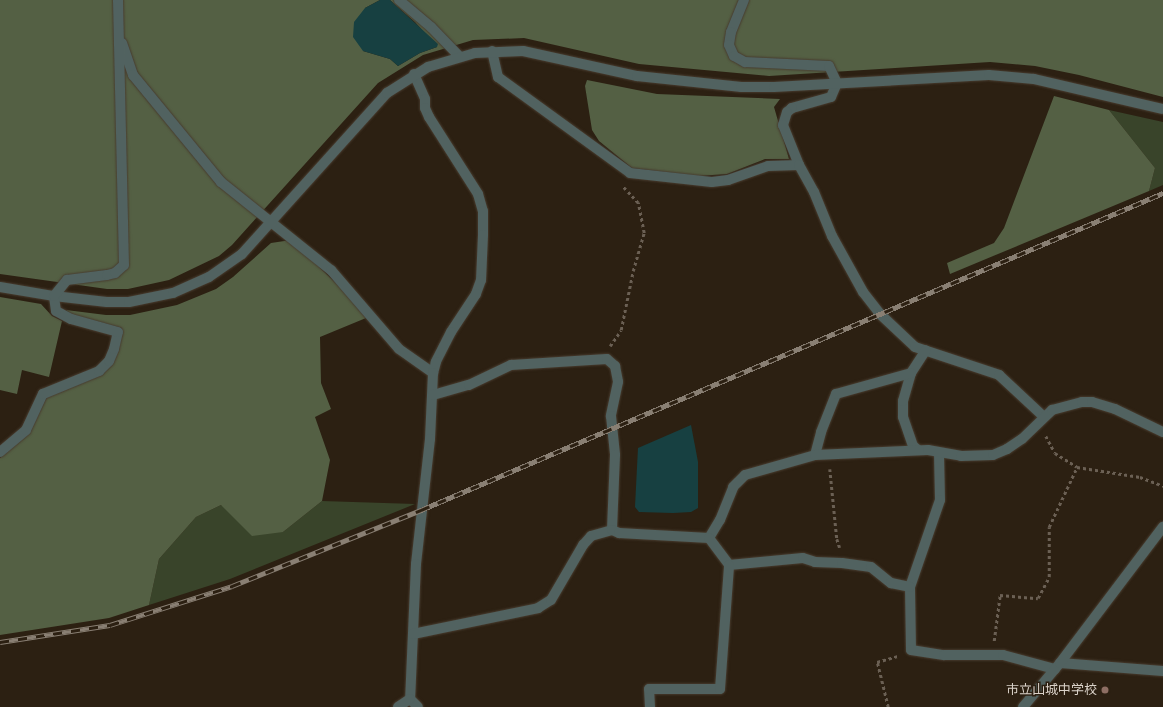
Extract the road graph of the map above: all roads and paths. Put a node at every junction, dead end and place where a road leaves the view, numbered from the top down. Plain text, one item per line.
1 (118, 0) edge
2 (399, 0) edge
3 (744, 0) edge
4 (118, 33) junction
5 (492, 51) junction
6 (459, 56) junction
7 (414, 74) junction
8 (837, 83) junction
9 (1163, 108) edge
10 (614, 160) junction
11 (799, 164) junction
12 (271, 220) junction
13 (0, 287) edge
14 (54, 296) junction
15 (926, 350) junction
16 (601, 360) junction
17 (433, 373) junction
18 (911, 373) junction
19 (433, 395) junction
20 (1043, 416) junction
21 (1035, 425) junction
22 (1163, 432) edge
23 (918, 450) junction
24 (0, 452) edge
25 (939, 453) junction
26 (815, 455) junction
27 (829, 455) junction
28 (1077, 468) junction
29 (1163, 486) edge
30 (1163, 527) edge
31 (612, 530) junction
32 (709, 538) junction
33 (842, 562) junction
34 (729, 565) junction
35 (910, 586) junction
36 (413, 634) junction
37 (911, 650) junction
38 (994, 653) junction
39 (1057, 666) junction
40 (1163, 671) edge
41 (410, 699) junction
42 (398, 707) edge
43 (418, 707) edge
44 (650, 707) edge
45 (888, 707) edge
46 (1023, 707) edge

1 - 4 street
2 - 6 street
3 - 8 street
4 - 12 street
4 - 14 street
5 - 6 street
5 - 8 street
5 - 10 street
6 - 7 street
7 - 12 street
7 - 17 street
8 - 9 street
8 - 11 street
10 - 11 street
10 - 16 path
11 - 15 street
12 - 14 street
12 - 17 street
13 - 14 street
14 - 24 street
15 - 18 street
15 - 20 street
16 - 19 street
16 - 31 street
17 - 19 street
18 - 23 street
18 - 26 street
19 - 36 street
20 - 21 street
20 - 22 street
21 - 25 street
21 - 28 path
23 - 25 street
23 - 27 street
25 - 35 street
26 - 27 street
26 - 32 street
27 - 33 path
28 - 29 path
28 - 38 path
30 - 39 street
31 - 32 street
31 - 36 street
32 - 34 street
33 - 34 street
33 - 35 street
34 - 44 street
35 - 37 street
36 - 41 street
37 - 38 street
37 - 45 path
38 - 39 street
39 - 40 street
39 - 46 street
41 - 42 street
41 - 43 street

